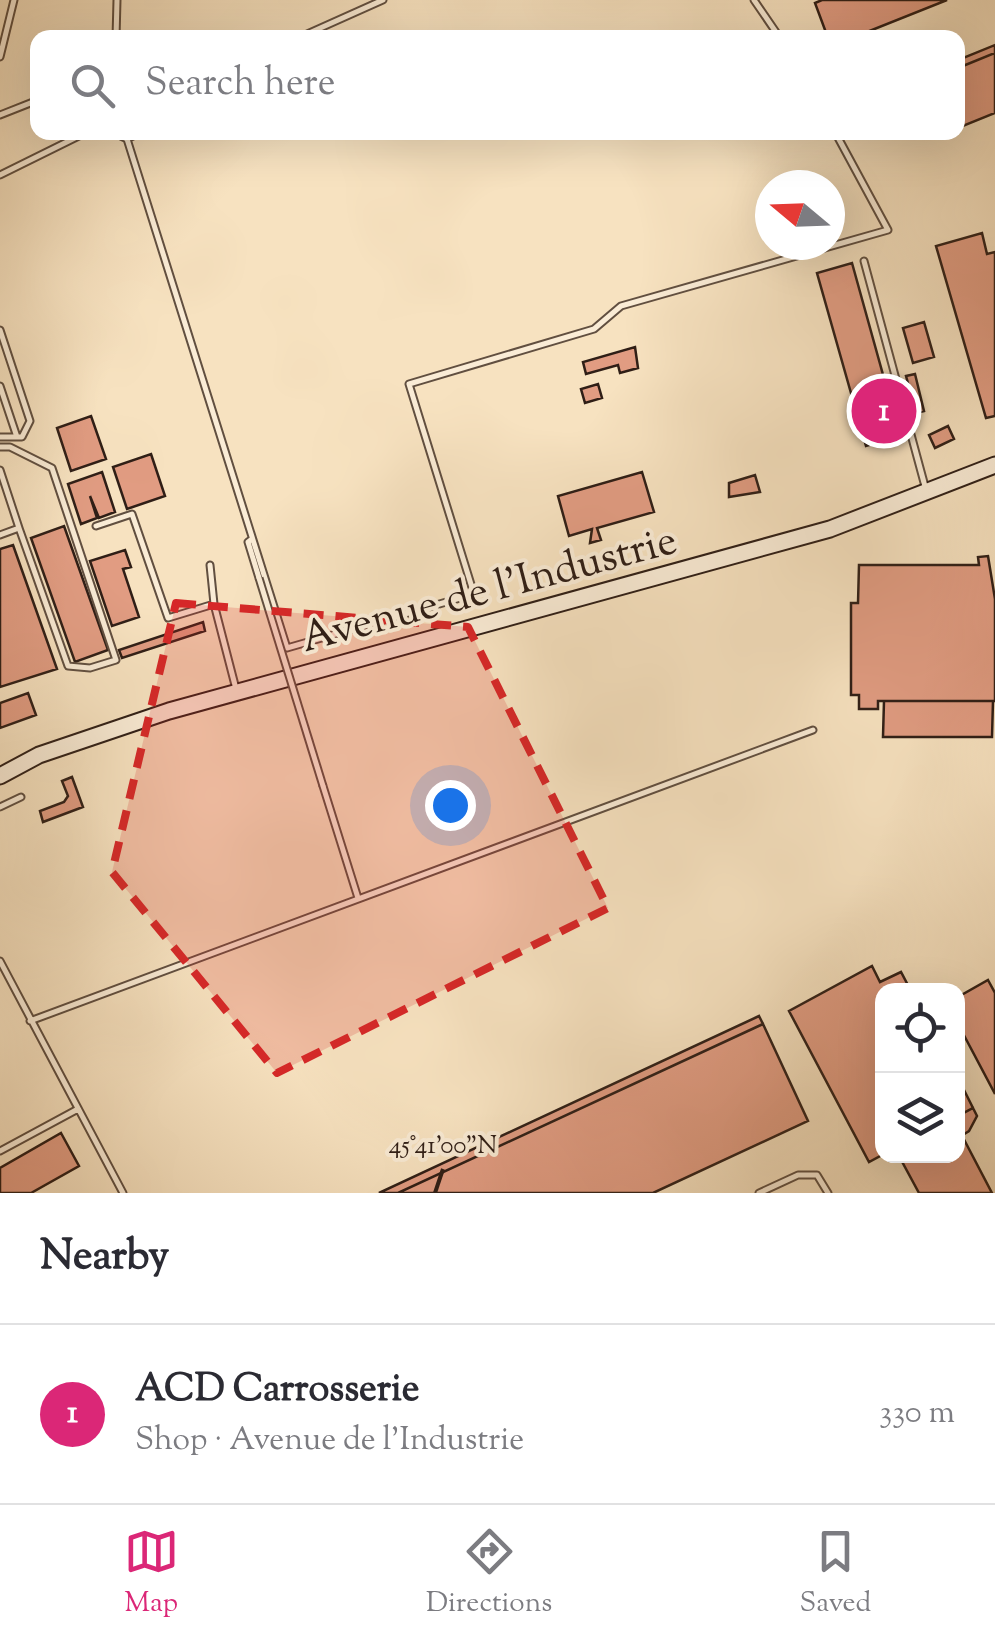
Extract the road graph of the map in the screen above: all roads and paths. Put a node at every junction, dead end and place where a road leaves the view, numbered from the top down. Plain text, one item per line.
1 (14, 0) edge
2 (118, 0) edge
3 (382, 0) edge
4 (754, 0) edge
5 (116, 30) edge
6 (316, 30) edge
7 (775, 30) edge
8 (0, 57) edge
9 (30, 103) edge
10 (0, 116) edge
11 (70, 140) edge
12 (128, 140) edge
13 (839, 140) edge
14 (0, 174) edge
15 (864, 261) dead end
16 (0, 330) edge
17 (0, 386) edge
18 (0, 437) edge
19 (17, 437) junction
20 (0, 447) edge
21 (995, 465) edge
22 (0, 470) edge
23 (927, 492) junction
24 (96, 526) dead end
25 (19, 528) junction
26 (0, 535) edge
27 (252, 538) junction
28 (210, 565) dead end
29 (214, 604) junction
30 (237, 692) junction
31 (813, 730) dead end
32 (0, 776) edge
33 (21, 797) dead end
34 (0, 807) edge
35 (358, 898) junction
36 (0, 960) edge
37 (30, 1021) junction
38 (78, 1109) junction
39 (0, 1150) edge
40 (123, 1193) edge
41 (759, 1193) edge
42 (828, 1193) edge

1 - 8 lane
2 - 5 lane
3 - 6 lane
4 - 7 lane
9 - 10 lane
11 - 14 lane
12 - 27 lane
13 - 27 lane
15 - 23 lane
16 - 19 lane
17 - 19 lane
18 - 19 lane
20 - 25 lane
21 - 23 street, Avenue de l'Industrie
22 - 25 lane
23 - 30 street, Avenue de l'Industrie
24 - 29 lane
25 - 26 lane
27 - 35 lane, bridge
28 - 29 lane
29 - 30 lane
30 - 32 street, Avenue de l'Industrie
31 - 35 lane
33 - 34 lane
35 - 37 lane
36 - 37 lane
37 - 38 lane
38 - 39 lane
38 - 40 lane
41 - 42 lane

